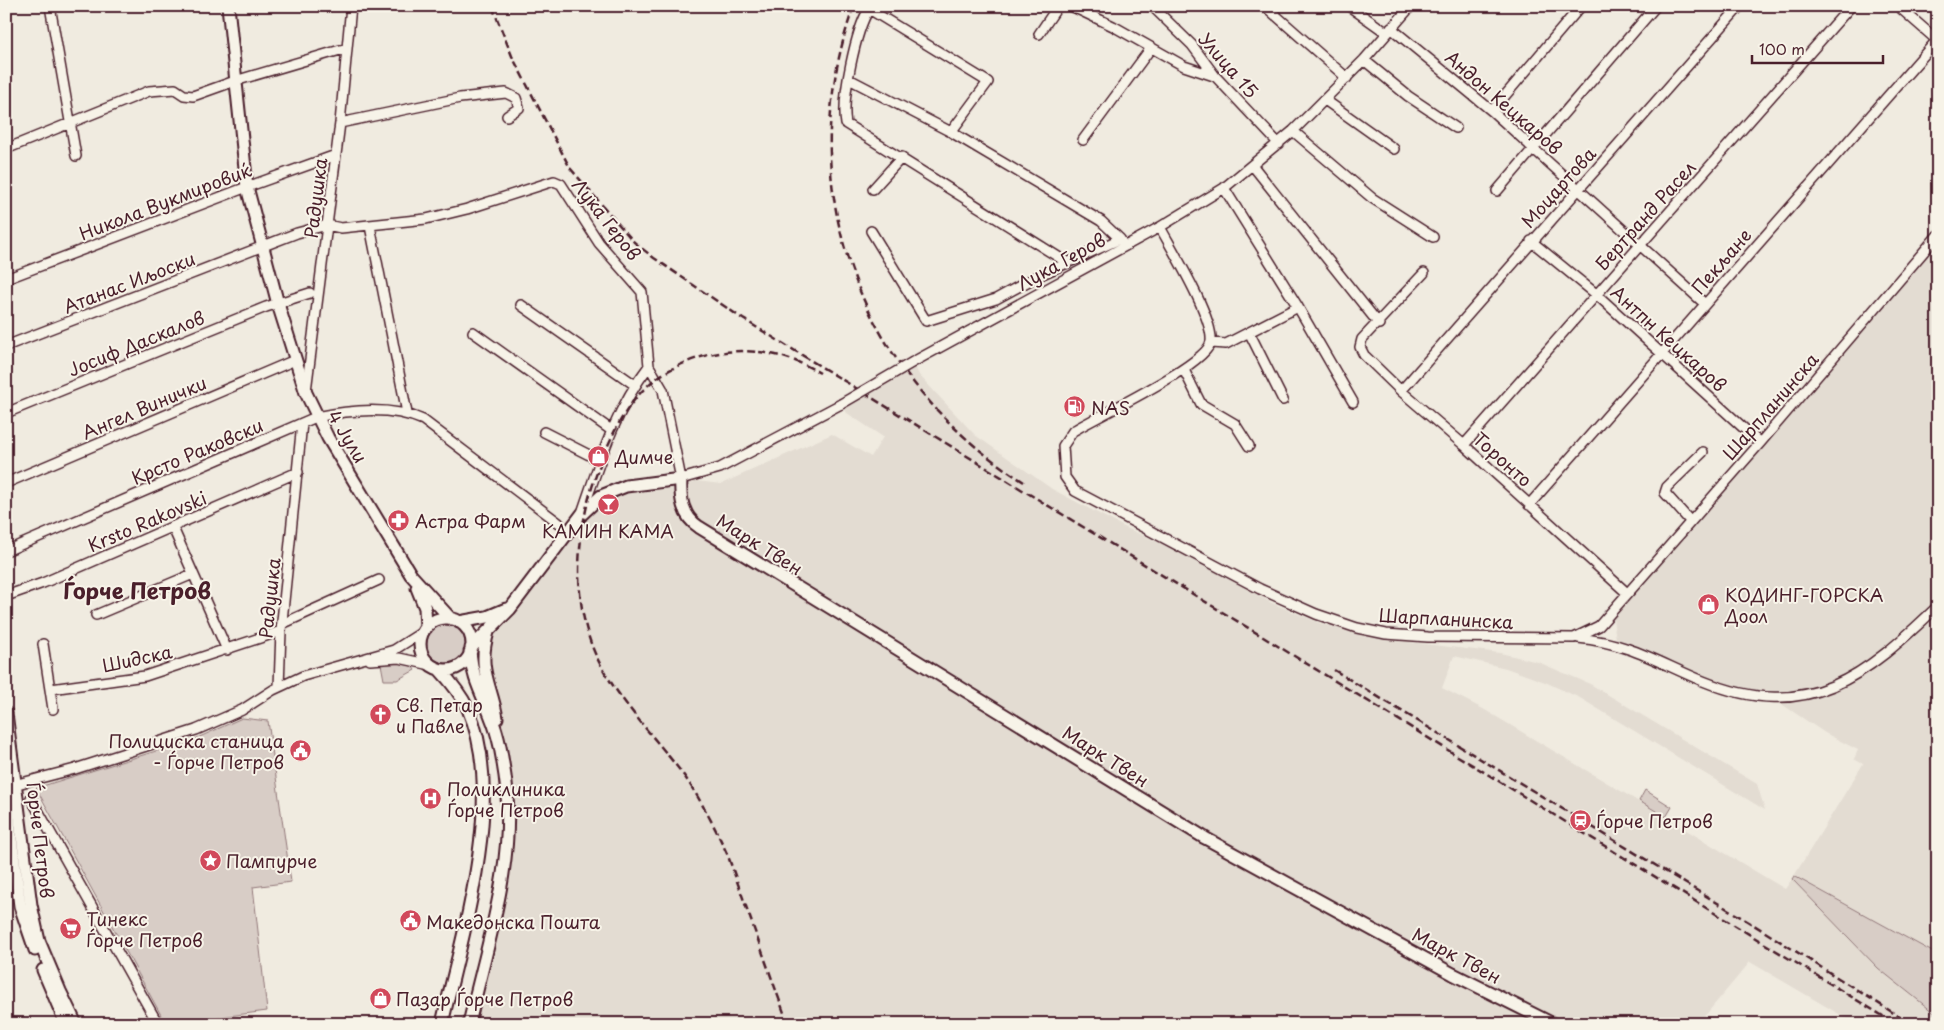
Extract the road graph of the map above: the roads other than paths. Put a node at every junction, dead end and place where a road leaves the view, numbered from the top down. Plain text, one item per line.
1 (50, 6) edge
2 (228, 6) edge
3 (351, 6) edge
4 (1058, 6) edge
5 (1072, 6) edge
6 (1266, 6) edge
7 (1349, 6) edge
8 (1581, 6) edge
9 (1656, 6) edge
10 (1740, 6) edge
11 (1850, 6) edge
12 (1898, 6) edge
13 (1409, 7) edge
14 (1154, 8) dead end
15 (1389, 31) junction
16 (1039, 34) dead end
17 (1937, 40) edge
18 (347, 48) junction
19 (1151, 48) junction
20 (1364, 60) junction
21 (1215, 76) junction
22 (1346, 78) junction
23 (849, 79) junction
24 (235, 81) junction
25 (1325, 100) junction
26 (1492, 111) junction
27 (507, 116) dead end
28 (70, 122) junction
29 (340, 123) junction
30 (1456, 128) dead end
31 (1293, 131) junction
32 (951, 132) junction
33 (1082, 140) dead end
34 (1279, 144) junction
35 (1533, 148) junction
36 (6, 149) edge
37 (1394, 149) dead end
38 (336, 155) junction
39 (76, 156) dead end
40 (902, 157) junction
41 (1253, 166) junction
42 (246, 187) junction
43 (1224, 188) junction
44 (1579, 188) junction
45 (873, 189) dead end
46 (1497, 191) dead end
47 (327, 225) junction
48 (370, 226) junction
49 (1160, 226) junction
50 (871, 231) dead end
51 (1938, 235) edge
52 (1433, 237) dead end
53 (1531, 241) junction
54 (1122, 242) junction
55 (263, 246) junction
56 (1641, 246) junction
57 (1068, 263) junction
58 (1424, 273) dead end
59 (6, 279) edge
60 (310, 293) dead end
61 (1596, 294) junction
62 (278, 304) junction
63 (1705, 304) junction
64 (521, 305) dead end
65 (1298, 307) junction
66 (1379, 324) junction
67 (473, 332) dead end
68 (1249, 332) junction
69 (1211, 343) junction
70 (6, 346) edge
71 (1661, 354) junction
72 (295, 360) junction
73 (649, 366) junction
74 (1184, 370) junction
75 (635, 385) junction
76 (1401, 391) junction
77 (306, 393) junction
78 (1283, 400) dead end
79 (1353, 402) dead end
80 (6, 413) edge
81 (407, 413) junction
82 (316, 417) junction
83 (302, 423) junction
84 (611, 430) junction
85 (544, 432) dead end
86 (1760, 443) junction
87 (1464, 445) junction
88 (1249, 446) dead end
89 (1703, 452) dead end
90 (599, 460) junction
91 (298, 472) junction
92 (681, 479) junction
93 (6, 483) edge
94 (1530, 505) junction
95 (582, 514) junction
96 (1690, 521) junction
97 (559, 523) dead end
98 (173, 528) junction
99 (6, 552) edge
100 (193, 574) junction
101 (411, 576) junction
102 (379, 580) dead end
103 (1626, 593) junction
104 (6, 596) edge
105 (519, 599) junction
106 (1938, 606) edge
107 (96, 615) dead end
108 (455, 620) junction
109 (281, 628) junction
110 (425, 629) junction
111 (488, 632) junction
112 (1574, 638) junction
113 (43, 644) dead end
114 (227, 650) junction
115 (471, 650) junction
116 (360, 661) junction
117 (435, 667) junction
118 (279, 687) junction
119 (51, 689) junction
120 (53, 709) dead end
121 (6, 713) edge
122 (498, 735) junction
123 (11, 786) edge
124 (31, 798) dead end
125 (6, 800) edge
126 (66, 1024) edge
127 (76, 1024) edge
128 (158, 1024) edge
129 (442, 1024) edge
130 (469, 1024) edge
131 (1552, 1024) edge

1 - 28 street
2 - 24 street
3 - 18 street, Радушка
4 - 16 street
5 - 19 street
6 - 22 street
7 - 15 street, Андон Кецкаров
8 - 26 street
9 - 35 street
10 - 44 street, Моцартова
11 - 56 street, Бертранд Расел
12 - 17 street
13 - 15 street, Лука Геров
14 - 21 street, Улица 15
15 - 20 street, Лука Геров
15 - 26 street, Андон Кецкаров
17 - 63 street, Пекљане
18 - 24 street
18 - 29 street, Радушка
19 - 21 street
19 - 33 street
20 - 22 street, Лука Геров
20 - 30 street
21 - 34 street, Улица 15
22 - 25 street, Лука Геров
23 - 32 street
23 - 32 street
23 - 40 street
24 - 28 street
24 - 42 street
25 - 31 street, Лука Геров
25 - 37 street
26 - 35 street, Андон Кецкаров
27 - 29 street
28 - 36 street
28 - 39 street
29 - 38 street, Радушка
31 - 34 street, Лука Геров
31 - 52 street
32 - 54 street
34 - 41 street, Лука Геров
35 - 44 street, Андон Кецкаров
35 - 46 street
38 - 42 street, Никола Вукмировиќ
38 - 47 street, Радушка
40 - 45 street
40 - 57 street
41 - 43 street, Лука Геров
41 - 66 street
42 - 55 street
42 - 59 street, Никола Вукмировиќ
43 - 49 street, Лука Геров
43 - 65 street
44 - 53 street, Моцартова
44 - 56 street, Андон Кецкаров
47 - 48 street
47 - 55 street
47 - 77 street, Радушка
48 - 73 street, Лука Геров
48 - 81 street
49 - 54 street, Лука Геров
49 - 69 street
50 - 57 street
51 - 86 street, Шарпланинска
53 - 61 street, Антпн Кецкаров
53 - 76 street, Моцартова
54 - 57 street
54 - 92 street, Лука Геров, bridge
55 - 62 street, 4 Јули
55 - 70 street, Aтанас Иљоски
56 - 61 street, Бертранд Расел
56 - 63 street, Андон Кецкаров
58 - 66 street
60 - 62 street, Јосиф Даскалов
61 - 71 street, Антпн Кецкаров
61 - 87 street, Бертранд Расел
62 - 72 street, 4 Јули
62 - 80 street, Јосиф Даскалов
63 - 71 street, Пекљане
64 - 75 street
65 - 68 street
65 - 79 street
66 - 76 street, Торонто
67 - 84 street
68 - 69 street
68 - 78 street
69 - 74 street, Шарпланинска
71 - 86 street, Антпн Кецкаров
71 - 94 street, Пекљане
72 - 77 street, 4 Јули
72 - 93 street, Ангел Винички
73 - 75 street
73 - 92 street, Лука Геров
74 - 88 street
74 - 112 street, Шарпланинска
75 - 84 street
76 - 87 street, Торонто
77 - 82 street, 4 Јули
81 - 82 street, Крсто Раковски
81 - 97 street
82 - 83 street, Крсто Раковски
82 - 101 street, 4 Јули
83 - 91 street, Радушка
83 - 99 street, Крсто Раковски
84 - 90 street
85 - 90 street
86 - 96 street, Шарпланинска
87 - 94 street, Торонто
89 - 96 street
90 - 95 street
91 - 98 street, Krsto Rakovski
91 - 109 street, Радушка
92 - 95 street, Лука Геров
92 - 131 street, Марк Твен
94 - 103 street, Торонто
95 - 105 street, Лука Геров
96 - 103 street, Шарпланинска
98 - 100 street
98 - 104 street, Krsto Rakovski
100 - 107 street
100 - 114 street
101 - 108 street, 4 Јули
101 - 110 street, 4 Јули
102 - 109 street, Шидска
103 - 112 street, Шарпланинска
105 - 108 street, Лука Геров
105 - 111 street, Лука Геров
106 - 112 street
108 - 110 street
108 - 115 street
109 - 114 street, Шидска
109 - 118 street, Радушка
110 - 116 street
110 - 117 street
111 - 115 street, Лука Геров
111 - 122 street
113 - 119 street
114 - 119 street, Шидска
115 - 117 street
115 - 122 street
116 - 117 street
116 - 118 street
117 - 129 street
118 - 123 street
119 - 120 street
121 - 123 street, Ѓорче Петров
122 - 130 street
123 - 127 street, Ѓорче Петров
124 - 128 street
125 - 126 street, Ѓорче Петров

